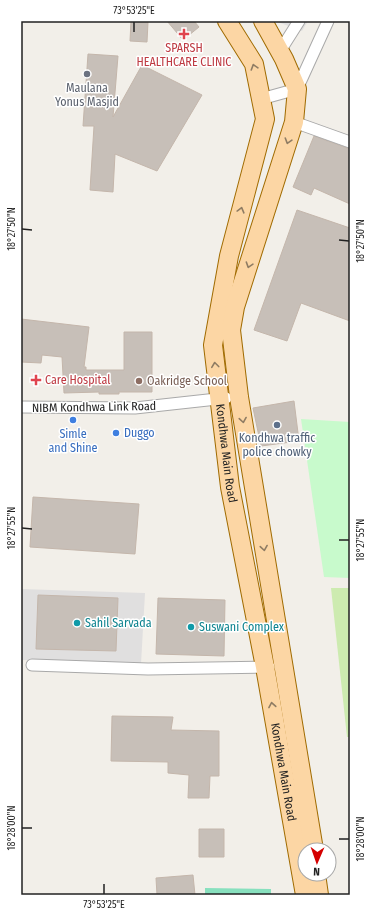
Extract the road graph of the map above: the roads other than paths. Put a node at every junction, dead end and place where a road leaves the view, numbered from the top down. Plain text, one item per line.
1 (227, 21) edge
2 (264, 21) edge
3 (300, 21) edge
4 (328, 21) edge
5 (280, 51) junction
6 (297, 89) junction
7 (261, 99) junction
8 (294, 122) junction
9 (350, 142) edge
10 (239, 397) junction
11 (219, 399) junction
12 (21, 407) edge
13 (32, 665) dead end
14 (265, 667) junction
15 (284, 667) junction
16 (313, 842) edge
17 (317, 882) edge
18 (305, 895) edge
19 (319, 895) edge

7 -> 1 main road, Kondhwa Main Road
2 - 5 main road, Kondhwa Main Road
3 - 5 street
4 - 6 street
5 - 6 main road, Kondhwa Main Road
6 - 7 street
6 - 8 main road, Kondhwa Main Road
11 -> 7 main road, Kondhwa Main Road
8 - 9 street
8 -> 10 main road, Kondhwa Main Road
10 - 11 street, NIBM Kondhwa Link Road
10 -> 15 main road, Kondhwa Main Road
11 - 12 street, NIBM Kondhwa Link Road
11 - 14 main road, Kondhwa Main Road
13 - 14 street
14 - 15 street
18 -> 14 main road, Kondhwa Main Road
15 - 16 main road, Kondhwa Main Road
17 - 19 main road

